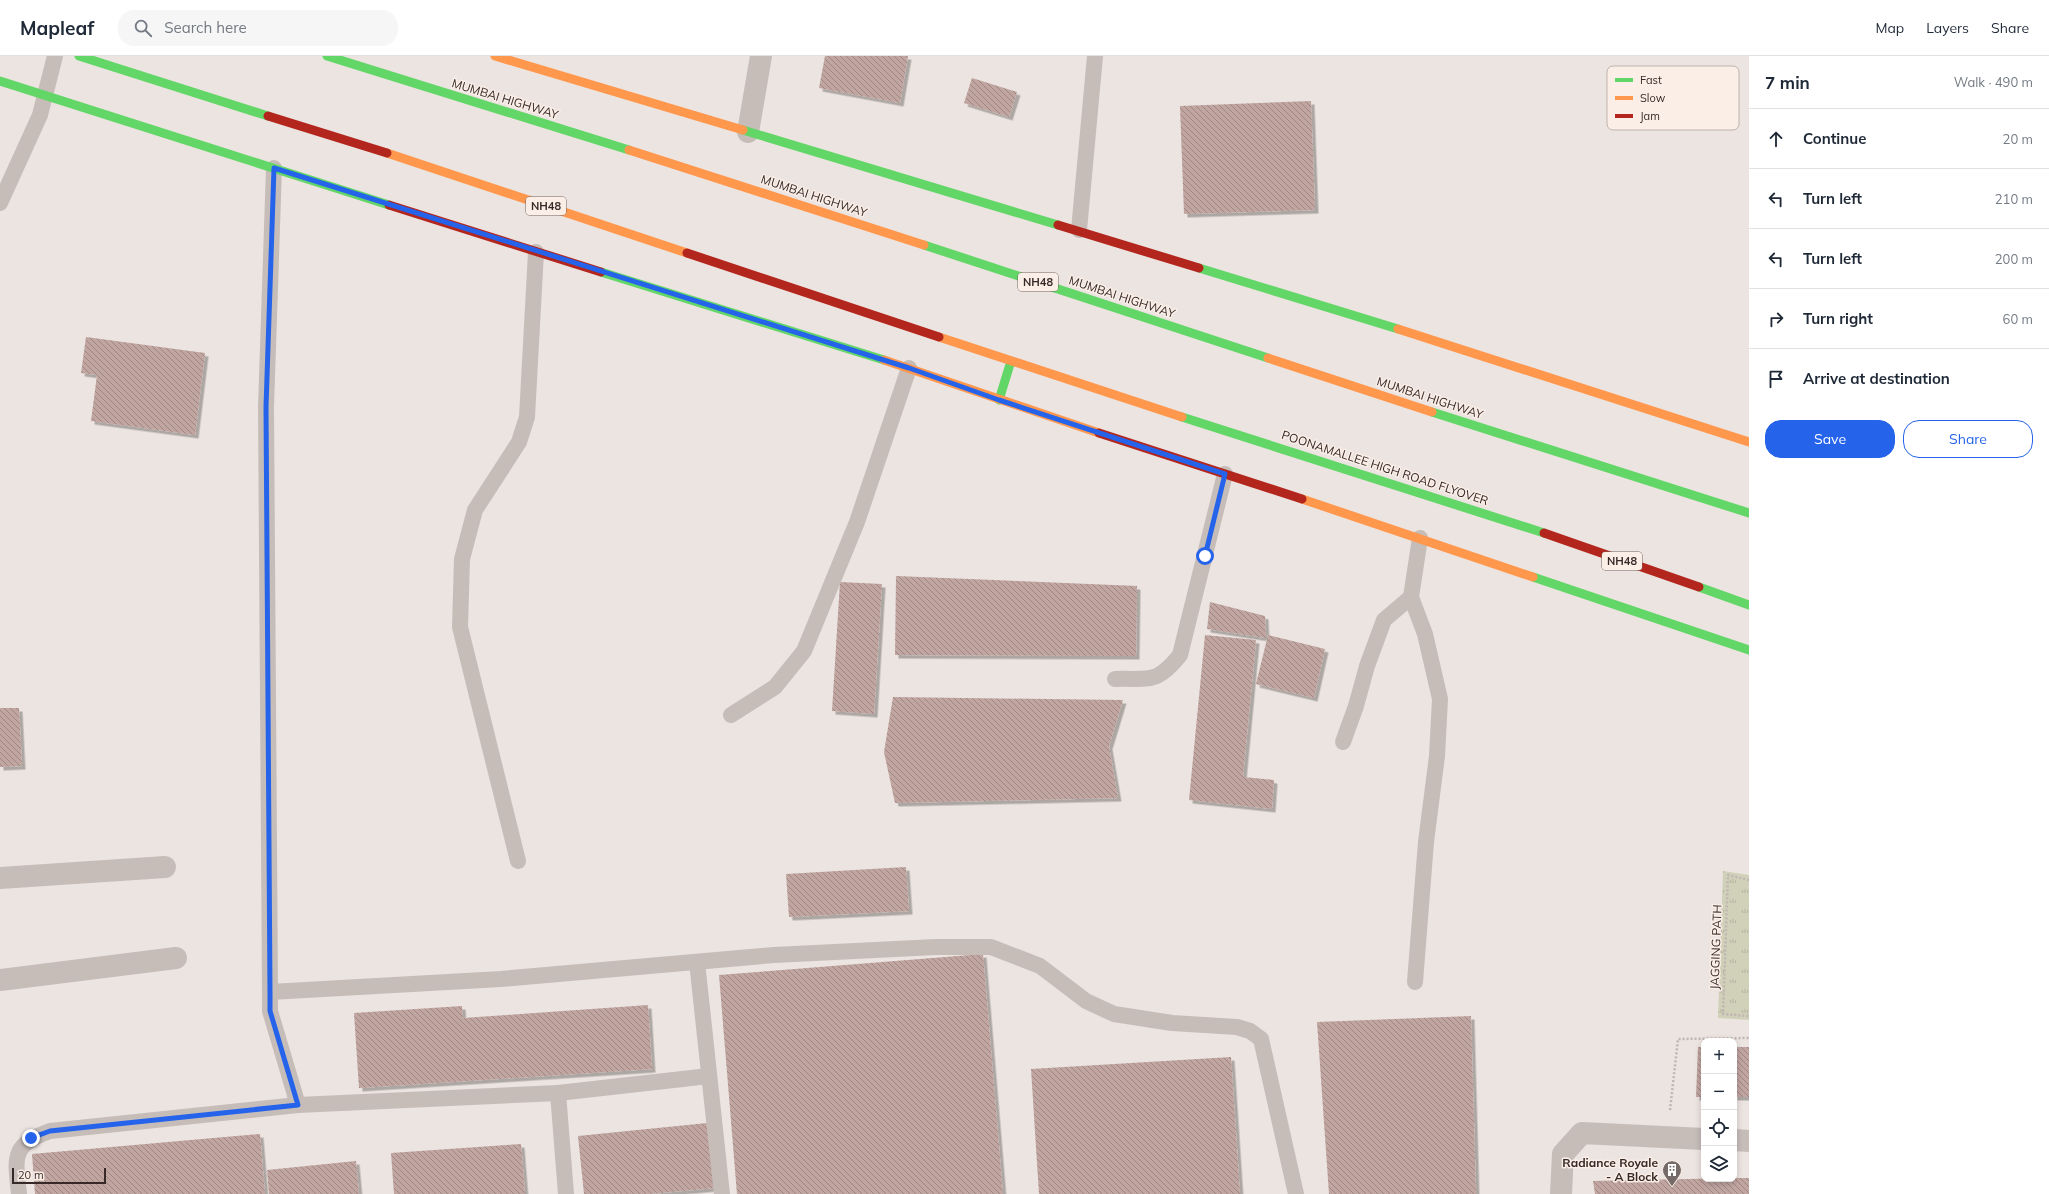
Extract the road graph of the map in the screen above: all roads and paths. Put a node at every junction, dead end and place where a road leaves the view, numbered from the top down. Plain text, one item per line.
1 (55, 56) edge
2 (79, 56) edge
3 (327, 56) edge
4 (495, 56) edge
5 (761, 56) edge
6 (1095, 56) edge
7 (0, 80) edge
8 (45, 94) junction
9 (748, 132) junction
10 (274, 168) junction
11 (0, 203) edge
12 (1079, 230) junction
13 (536, 252) junction
14 (1012, 361) junction
15 (909, 368) junction
16 (999, 400) junction
17 (1749, 442) edge
18 (1225, 474) junction
19 (1749, 513) edge
20 (1420, 538) junction
21 (1411, 597) junction
22 (1749, 605) edge
23 (1749, 650) edge
24 (1115, 679) dead end
25 (731, 715) dead end
26 (1343, 742) dead end
27 (518, 861) dead end
28 (165, 867) dead end
29 (0, 878) edge
30 (1749, 880) edge
31 (176, 958) dead end
32 (696, 962) junction
33 (0, 980) edge
34 (1415, 982) dead end
35 (270, 992) junction
36 (1749, 1016) edge
37 (1749, 1038) edge
38 (709, 1076) junction
39 (558, 1093) junction
40 (298, 1105) junction
41 (1670, 1112) dead end
42 (1701, 1139) edge
43 (1737, 1140) edge
44 (1749, 1141) edge
45 (19, 1194) edge
46 (566, 1194) edge
47 (722, 1194) edge
48 (1296, 1194) edge
49 (1561, 1194) edge

1 - 8 lane
2 - 14 main road, NH48
3 - 19 main road, MUMBAI HIGHWAY / NH48
4 - 9 main road
5 - 9 street
6 - 12 lane
7 - 8 main road
8 - 10 main road
8 - 11 lane
9 - 12 main road
10 - 13 main road
10 - 35 lane
12 - 17 main road
13 - 15 main road
13 - 27 lane
14 - 16 main road
14 - 22 main road, POONAMALLEE HIGH ROAD FLYOVER / NH48
15 - 16 main road
15 - 25 lane
16 - 18 main road
18 - 20 main road
18 - 24 lane
20 - 21 lane
20 - 23 main road
21 - 26 lane
21 - 34 lane
28 - 29 street
30 - 36 path, JAGGING PATH
31 - 33 street
32 - 35 lane
32 - 38 lane
32 - 48 lane
35 - 40 lane
37 - 41 path
38 - 39 lane
38 - 47 lane
39 - 40 lane
39 - 46 lane
40 - 45 lane
42 - 49 street
43 - 44 street

